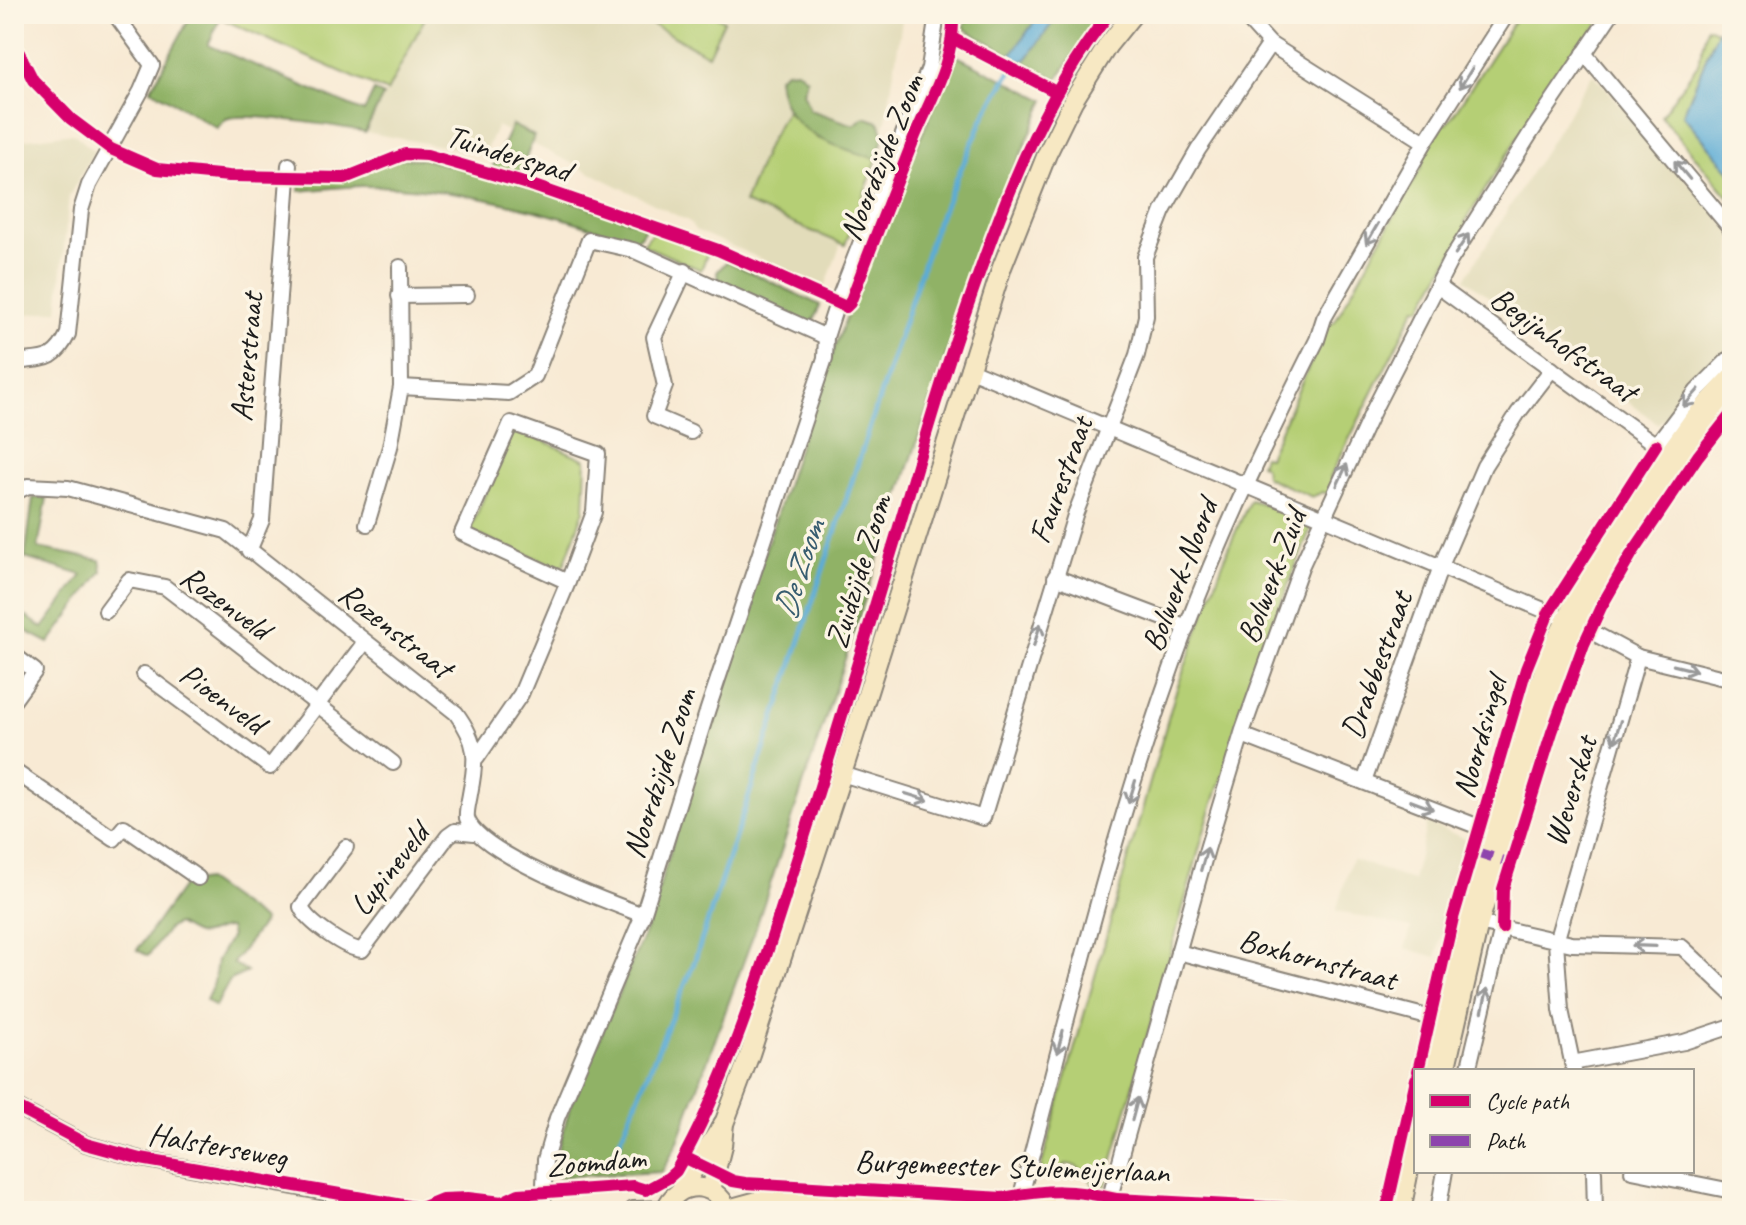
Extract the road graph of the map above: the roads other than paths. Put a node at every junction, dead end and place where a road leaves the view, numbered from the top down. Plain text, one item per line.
1 (115, 14) edge
2 (937, 14) edge
3 (1133, 14) edge
4 (1243, 14) edge
5 (1507, 14) edge
6 (1611, 14) edge
7 (1270, 44) junction
8 (1584, 53) junction
9 (1425, 142) junction
10 (289, 165) dead end
11 (1732, 230) edge
12 (400, 267) dead end
13 (685, 271) junction
14 (1439, 287) junction
15 (467, 295) dead end
16 (399, 296) junction
17 (826, 337) junction
18 (1732, 356) edge
19 (14, 362) edge
20 (968, 369) junction
21 (1552, 369) junction
22 (1732, 377) edge
23 (401, 387) junction
24 (1732, 396) edge
25 (1110, 427) junction
26 (691, 432) dead end
27 (1245, 484) junction
28 (14, 493) edge
29 (1323, 515) junction
30 (367, 524) dead end
31 (249, 551) junction
32 (1441, 566) junction
33 (1055, 577) junction
34 (568, 582) junction
35 (106, 611) dead end
36 (1571, 621) junction
37 (1187, 627) junction
38 (365, 642) junction
39 (14, 655) edge
40 (1638, 657) junction
41 (144, 674) dead end
42 (1732, 680) edge
43 (14, 700) edge
44 (315, 705) junction
45 (1242, 735) junction
46 (477, 758) junction
47 (393, 763) dead end
48 (14, 771) edge
49 (842, 774) junction
50 (1364, 782) junction
51 (1492, 832) junction
52 (474, 833) junction
53 (346, 847) dead end
54 (198, 878) dead end
55 (643, 915) junction
56 (1473, 922) junction
57 (1502, 928) junction
58 (1556, 942) junction
59 (1178, 952) junction
60 (1732, 994) edge
61 (1443, 1021) junction
62 (1732, 1026) edge
63 (1573, 1067) edge
64 (1431, 1069) edge
65 (1445, 1069) edge
66 (1468, 1069) edge
67 (14, 1106) edge
68 (725, 1121) junction
69 (1414, 1143) edge
70 (1421, 1173) edge
71 (1445, 1173) edge
72 (1594, 1173) edge
73 (1642, 1173) edge
74 (711, 1190) junction
75 (680, 1191) junction
76 (1732, 1191) edge
77 (1017, 1208) edge
78 (666, 1210) edge
79 (728, 1210) edge
80 (425, 1211) edge
81 (543, 1211) edge
82 (633, 1211) edge
83 (1107, 1211) edge
84 (1401, 1211) edge
85 (1414, 1211) edge
86 (1438, 1211) edge
87 (1595, 1211) edge

1 - 19 street
2 - 17 street, Noordzijde Zoom
3 - 20 main road, Zuidzijde Zoom
4 - 7 street
5 -> 9 street, Bolwerk-Noord
6 - 8 street, Bolwerk-Zuid
7 - 9 street
7 - 25 street, Faurestraat
11 -> 8 street
14 -> 8 street, Bolwerk-Zuid
9 -> 27 street, Bolwerk-Noord
10 - 31 street, Asterstraat
12 - 16 street
13 - 17 street
13 - 23 street
13 - 26 street
14 - 21 street, Begijnhofstraat
29 -> 14 street, Bolwerk-Zuid
15 - 16 street
16 - 23 street
17 - 55 street, Noordzijde Zoom
18 -> 21 street, Begijnhofstraat
20 - 25 street
20 - 49 main road, Zuidzijde Zoom
21 - 32 street, Drabbestraat
22 - 36 main road, Noordsingel
23 - 30 street
24 - 36 main road, Noordsingel
25 - 27 street
25 - 33 street, Faurestraat
27 - 29 street
27 - 37 street, Bolwerk-Noord
28 - 31 street, Rozenstraat
29 - 32 street
29 - 45 street, Bolwerk-Zuid
31 - 38 street, Rozenstraat
32 - 36 street
32 - 50 street, Drabbestraat
33 - 37 street
49 -> 33 street, Faurestraat
34 - 34 street
34 - 46 street
35 - 44 street, Rozenveld
36 - 40 street
36 - 51 main road, Noordsingel
36 - 56 main road, Noordsingel
37 -> 77 street, Bolwerk-Noord
38 - 44 street
38 - 46 street, Rozenstraat
39 - 43 street
40 -> 42 street
40 -> 58 street, Weverskat
41 - 44 street, Pioenveld
44 - 47 street
45 - 50 street
59 -> 45 street, Bolwerk-Zuid
46 - 52 street
48 - 54 street
49 - 68 main road, Zuidzijde Zoom
50 -> 51 street
51 - 56 main road, Noordsingel
52 - 53 street, Lupineveld
52 - 55 street
55 - 81 street, Noordzijde Zoom
56 - 57 street
56 - 61 main road, Noordsingel
56 - 65 main road, Noordsingel
57 - 58 street
66 -> 57 street
60 -> 58 street
58 - 63 street
59 - 61 street, Boxhornstraat
83 -> 59 street, Bolwerk-Zuid
61 - 64 main road, Noordsingel
62 - 63 street
67 - 80 street, Halsterseweg
68 - 74 main road, Zuidzijde Zoom
68 - 75 main road, Zuidzijde Zoom
69 - 84 main road
70 - 85 main road
71 - 86 street
72 - 87 street
73 - 76 street
74 - 75 main road
74 - 79 main road
75 - 78 main road, Zuidzijde Zoom
77 - 79 main road, Burgemeester Stulemeijerlaan
77 - 83 main road, Burgemeester Stulemeijerlaan
78 - 82 main road, Zoomdam

